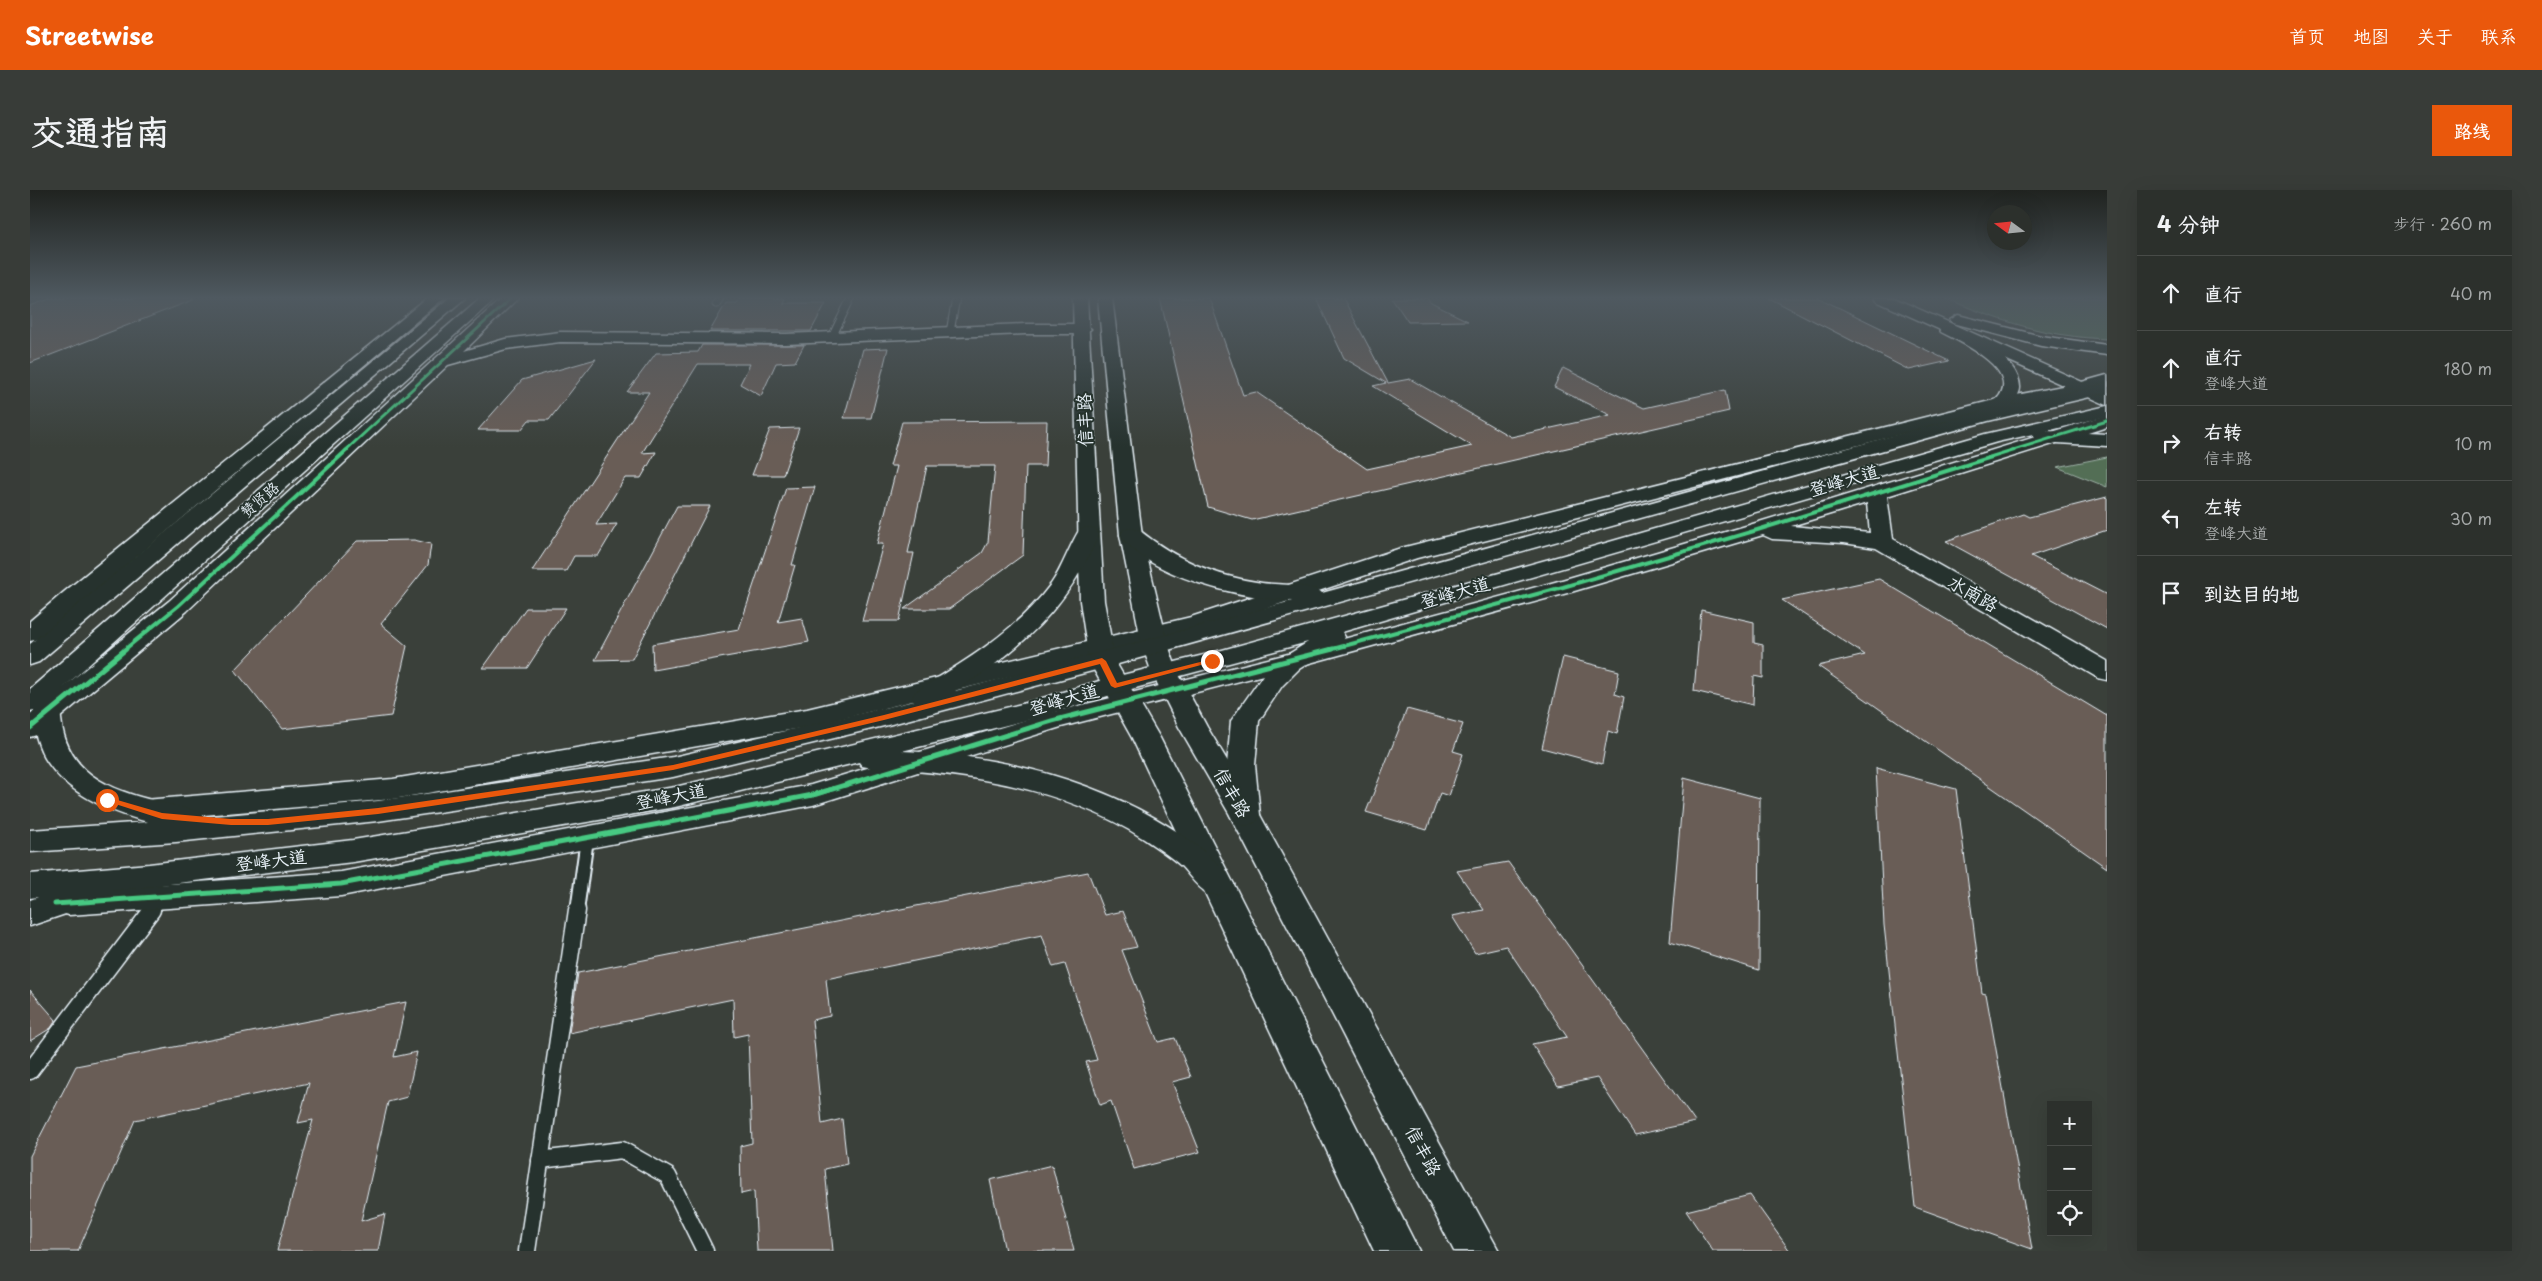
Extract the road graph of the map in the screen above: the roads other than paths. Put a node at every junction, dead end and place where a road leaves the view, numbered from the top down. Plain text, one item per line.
1 (377, 348) edge
2 (399, 348) edge
3 (460, 348) edge
4 (462, 348) edge
5 (493, 348) edge
6 (1083, 348) edge
7 (1110, 348) edge
8 (1980, 348) edge
9 (2005, 348) edge
10 (2005, 348) edge
11 (2090, 348) edge
12 (2107, 350) edge
13 (441, 363) junction
14 (2101, 390) edge
15 (2006, 402) junction
16 (2107, 421) edge
17 (1988, 427) junction
18 (2057, 437) junction
19 (2107, 440) edge
20 (1876, 492) junction
21 (1754, 531) junction
22 (1088, 534) junction
23 (1131, 535) junction
24 (1882, 542) junction
25 (1288, 594) junction
26 (1338, 595) junction
27 (1357, 620) junction
28 (30, 634) edge
29 (1154, 640) junction
30 (30, 655) edge
31 (1297, 659) junction
32 (2107, 672) edge
33 (1110, 674) junction
34 (1168, 681) junction
35 (946, 685) junction
36 (38, 708) edge
37 (884, 717) junction
38 (836, 758) junction
39 (924, 761) junction
40 (140, 811) junction
41 (1245, 815) junction
42 (268, 822) junction
43 (587, 839) junction
44 (30, 841) edge
45 (1218, 884) junction
46 (156, 886) junction
47 (38, 901) edge
48 (30, 1071) edge
49 (540, 1160) junction
50 (527, 1251) edge
51 (705, 1251) edge
52 (1398, 1251) edge
53 (1477, 1251) edge

1 - 28 main road
2 - 30 main road, 赞贤路
3 - 13 main road
4 - 36 main road, 赞贤路
5 - 13 main road
6 - 22 main road, 信丰路
7 - 23 main road, 信丰路
8 - 15 main road
9 - 14 main road
10 - 14 main road
11 - 12 main road
13 - 36 main road
14 - 15 main road
14 - 17 main road, 登峰大道
15 - 17 main road
15 - 25 main road
16 - 18 main road
17 - 18 main road
17 - 26 main road, 登峰大道
17 - 27 main road, 登峰大道
18 - 19 main road
18 - 20 main road
20 - 21 main road
20 - 24 main road
21 - 24 main road
21 - 31 main road
22 - 33 main road, 信丰路
22 - 35 main road
23 - 25 main road
23 - 29 main road, 信丰路
24 - 32 main road, 水南路
25 - 26 main road
25 - 29 main road
26 - 29 main road, 登峰大道
27 - 31 main road
27 - 34 main road, 登峰大道
29 - 33 main road, 登峰大道
29 - 34 main road, 信丰路
31 - 34 main road
31 - 41 main road
33 - 34 main road
33 - 35 main road
33 - 37 main road, 登峰大道
33 - 38 main road, 登峰大道
33 - 39 main road
33 - 45 main road, 信丰路
34 - 41 main road, 信丰路
35 - 37 main road
35 - 40 main road
36 - 40 main road
37 - 42 main road, 登峰大道
38 - 39 main road
38 - 46 main road, 登峰大道
39 - 43 main road
39 - 45 main road
40 - 42 main road
41 - 53 main road, 信丰路
42 - 44 main road, 登峰大道
43 - 46 main road
43 - 49 lane
45 - 52 main road, 信丰路
46 - 47 main road
46 - 48 lane
49 - 50 lane
49 - 51 lane

